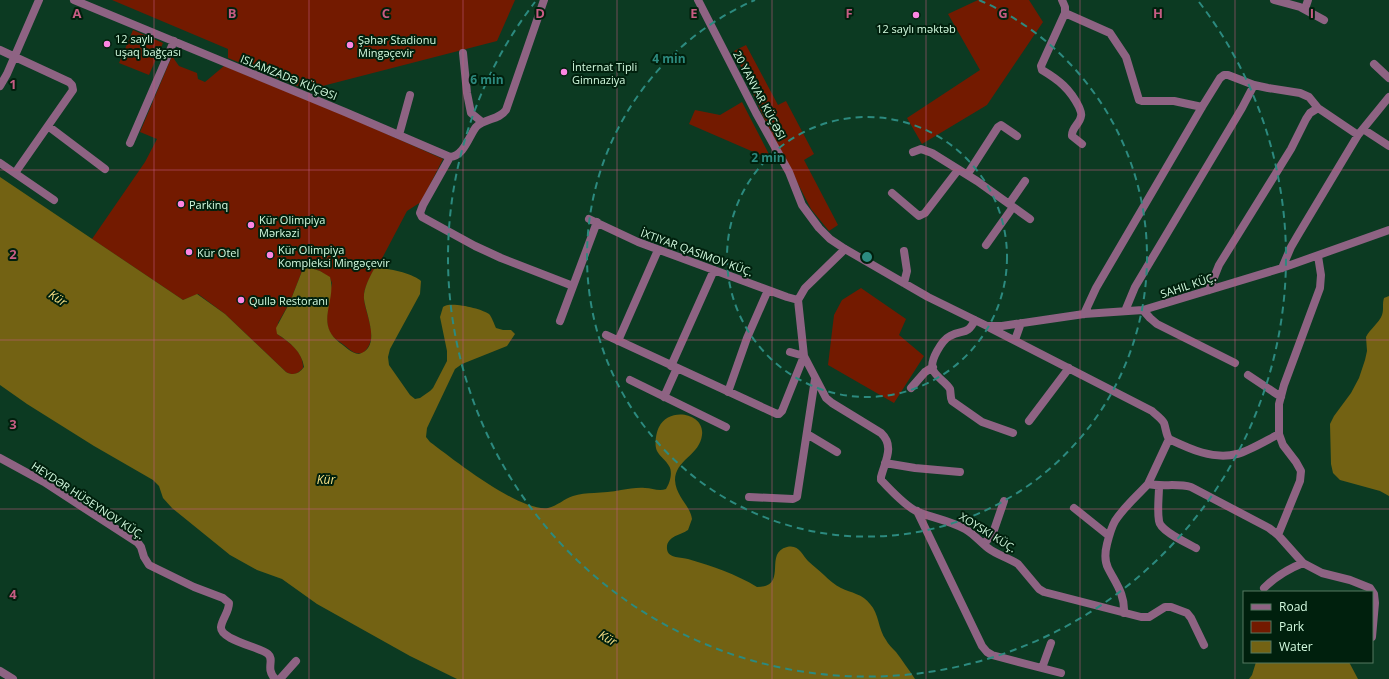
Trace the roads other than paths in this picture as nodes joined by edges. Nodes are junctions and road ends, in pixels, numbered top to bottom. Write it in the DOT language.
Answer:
graph roads {
  1 [pos="39,0"];
  2 [pos="74,0"];
  3 [pos="544,0"];
  4 [pos="698,0"];
  5 [pos="1062,0"];
  6 [pos="1274,0"];
  7 [pos="1308,0"];
  8 [pos="1305,9"];
  9 [pos="1065,13"];
  10 [pos="1324,20"];
  11 [pos="174,42"];
  12 [pos="0,50"];
  13 [pos="463,53"];
  14 [pos="15,57"];
  15 [pos="1374,64"];
  16 [pos="1389,78"];
  17 [pos="1254,85"];
  18 [pos="0,86"];
  19 [pos="410,95"];
  20 [pos="1389,97"];
  21 [pos="1202,107"];
  22 [pos="1318,108"];
  23 [pos="482,122"];
  24 [pos="48,126"];
  25 [pos="1361,132"];
  26 [pos="399,135"];
  27 [pos="1018,136"];
  28 [pos="130,143"];
  29 [pos="1082,144"];
  30 [pos="1389,146"];
  31 [pos="913,152"];
  32 [pos="450,157"];
  33 [pos="0,163"];
  34 [pos="105,169"];
  35 [pos="958,170"];
  36 [pos="15,173"];
  37 [pos="967,175"];
  38 [pos="1025,181"];
  39 [pos="892,193"];
  40 [pos="54,200"];
  41 [pos="1011,206"];
  42 [pos="1030,219"];
  43 [pos="1389,230"];
  44 [pos="830,239"];
  45 [pos="986,245"];
  46 [pos="845,249"];
  47 [pos="658,250"];
  48 [pos="904,251"];
  49 [pos="1318,256"];
  50 [pos="1282,268"];
  51 [pos="714,270"];
  52 [pos="904,283"];
  53 [pos="573,286"];
  54 [pos="768,290"];
  55 [pos="1209,290"];
  56 [pos="798,300"];
  57 [pos="1143,310"];
  58 [pos="1124,311"];
  59 [pos="1084,314"];
  60 [pos="560,320"];
  61 [pos="975,320"];
  62 [pos="1021,323"];
  63 [pos="987,326"];
  64 [pos="606,336"];
  65 [pos="1015,340"];
  66 [pos="618,341"];
  67 [pos="790,352"];
  68 [pos="804,356"];
  69 [pos="1235,364"];
  70 [pos="674,367"];
  71 [pos="932,367"];
  72 [pos="1069,368"];
  73 [pos="1248,376"];
  74 [pos="630,380"];
  75 [pos="815,380"];
  76 [pos="911,388"];
  77 [pos="728,392"];
  78 [pos="664,397"];
  79 [pos="1281,397"];
  80 [pos="1029,421"];
  81 [pos="726,427"];
  82 [pos="1013,433"];
  83 [pos="807,434"];
  84 [pos="1279,434"];
  85 [pos="1169,439"];
  86 [pos="837,452"];
  87 [pos="0,458"];
  88 [pos="885,463"];
  89 [pos="960,472"];
  90 [pos="1148,484"];
  91 [pos="1160,486"];
  92 [pos="749,497"];
  93 [pos="1004,501"];
  94 [pos="1074,508"];
  95 [pos="917,511"];
  96 [pos="1278,535"];
  97 [pos="1109,536"];
  98 [pos="984,544"];
  99 [pos="1196,548"];
  100 [pos="1303,563"];
  101 [pos="1264,588"];
  102 [pos="1372,591"];
  103 [pos="1373,592"];
  104 [pos="1124,613"];
  105 [pos="1373,626"];
  106 [pos="1051,643"];
  107 [pos="1204,645"];
  108 [pos="296,661"];
  109 [pos="1042,668"];
  110 [pos="0,671"];
  111 [pos="1061,673"];
  112 [pos="13,679"];
  113 [pos="275,679"];
  114 [pos="280,679"];
  1 -- 14 [label="street"];
  2 -- 11 [label="street, ISLAMZADƏ KÜÇƏSI"];
  3 -- 23 [label="street"];
  4 -- 44 [label="street, 20 YANVAR KÜÇƏSI"];
  5 -- 9 [label="street"];
  6 -- 8 [label="street"];
  7 -- 8 [label="street"];
  8 -- 10 [label="street"];
  9 -- 21 [label="street"];
  9 -- 29 [label="street"];
  11 -- 26 [label="street, ISLAMZADƏ KÜÇƏSI"];
  11 -- 28 [label="street"];
  12 -- 14 [label="street"];
  13 -- 23 [label="street"];
  14 -- 18 [label="street"];
  14 -- 24 [label="street"];
  15 -- 16 [label="street"];
  17 -- 21 [label="street"];
  17 -- 22 [label="street"];
  17 -- 58 [label="street"];
  19 -- 26 [label="street"];
  20 -- 25 [label="street"];
  21 -- 59 [label="street"];
  22 -- 25 [label="street"];
  22 -- 55 [label="street"];
  23 -- 32 [label="street"];
  24 -- 34 [label="street"];
  24 -- 36 [label="street"];
  25 -- 30 [label="street"];
  25 -- 50 [label="street"];
  26 -- 32 [label="street, ISLAMZADƏ KÜÇƏSI"];
  27 -- 37 [label="street"];
  31 -- 35 [label="street"];
  32 -- 53 [label="street"];
  33 -- 36 [label="street"];
  35 -- 37 [label="street"];
  35 -- 39 [label="street"];
  36 -- 40 [label="street"];
  37 -- 41 [label="street"];
  38 -- 41 [label="street"];
  41 -- 42 [label="street"];
  41 -- 45 [label="street"];
  43 -- 49 [label="street, SAHIL KÜÇ."];
  44 -- 46 [label="street, SAHIL KÜÇ."];
  46 -- 52 [label="street, SAHIL KÜÇ."];
  46 -- 56 [label="street"];
  47 -- 51 [label="street"];
  47 -- 53 [label="street"];
  47 -- 66 [label="street"];
  48 -- 52 [label="street"];
  49 -- 50 [label="street, SAHIL KÜÇ."];
  49 -- 79 [label="street"];
  50 -- 55 [label="street, SAHIL KÜÇ."];
  51 -- 54 [label="street"];
  51 -- 70 [label="street"];
  52 -- 61 [label="street, SAHIL KÜÇ."];
  53 -- 60 [label="street"];
  54 -- 56 [label="street"];
  54 -- 77 [label="street"];
  55 -- 57 [label="street, SAHIL KÜÇ."];
  56 -- 68 [label="street, XOYSKI KÜÇ."];
  57 -- 58 [label="street, SAHIL KÜÇ."];
  57 -- 69 [label="street"];
  58 -- 59 [label="street, SAHIL KÜÇ."];
  59 -- 62 [label="street, SAHIL KÜÇ."];
  61 -- 63 [label="street, SAHIL KÜÇ."];
  61 -- 71 [label="street"];
  62 -- 63 [label="street, SAHIL KÜÇ."];
  62 -- 65 [label="street"];
  63 -- 65 [label="street, SAHIL KÜÇ."];
  64 -- 66 [label="street"];
  65 -- 72 [label="street, SAHIL KÜÇ."];
  66 -- 70 [label="street"];
  67 -- 68 [label="street"];
  68 -- 75 [label="street, XOYSKI KÜÇ."];
  68 -- 77 [label="street"];
  70 -- 77 [label="street"];
  70 -- 78 [label="street"];
  71 -- 76 [label="street"];
  71 -- 82 [label="street"];
  72 -- 80 [label="street"];
  72 -- 85 [label="street, SAHIL KÜÇ."];
  73 -- 79 [label="street"];
  74 -- 78 [label="street"];
  75 -- 83 [label="street"];
  75 -- 88 [label="street, XOYSKI KÜÇ."];
  78 -- 81 [label="street"];
  79 -- 84 [label="street"];
  83 -- 86 [label="street"];
  83 -- 92 [label="street"];
  84 -- 85 [label="street"];
  84 -- 96 [label="street"];
  85 -- 90 [label="street"];
  87 -- 113 [label="street, HEYDƏR HÜSEYNOV KÜÇ."];
  88 -- 89 [label="street"];
  88 -- 95 [label="street, XOYSKI KÜÇ."];
  90 -- 91 [label="street"];
  90 -- 97 [label="street"];
  91 -- 96 [label="street"];
  91 -- 99 [label="street"];
  93 -- 98 [label="street"];
  94 -- 97 [label="street"];
  95 -- 98 [label="street, XOYSKI KÜÇ."];
  95 -- 109 [label="street"];
  96 -- 100 [label="street"];
  97 -- 104 [label="street"];
  98 -- 104 [label="street, XOYSKI KÜÇ."];
  100 -- 101 [label="street"];
  100 -- 102 [label="street"];
  103 -- 105 [label="street"];
  104 -- 107 [label="street, XOYSKI KÜÇ."];
  106 -- 109 [label="street"];
  108 -- 114 [label="street"];
  109 -- 111 [label="street"];
  110 -- 112 [label="street"];
}
